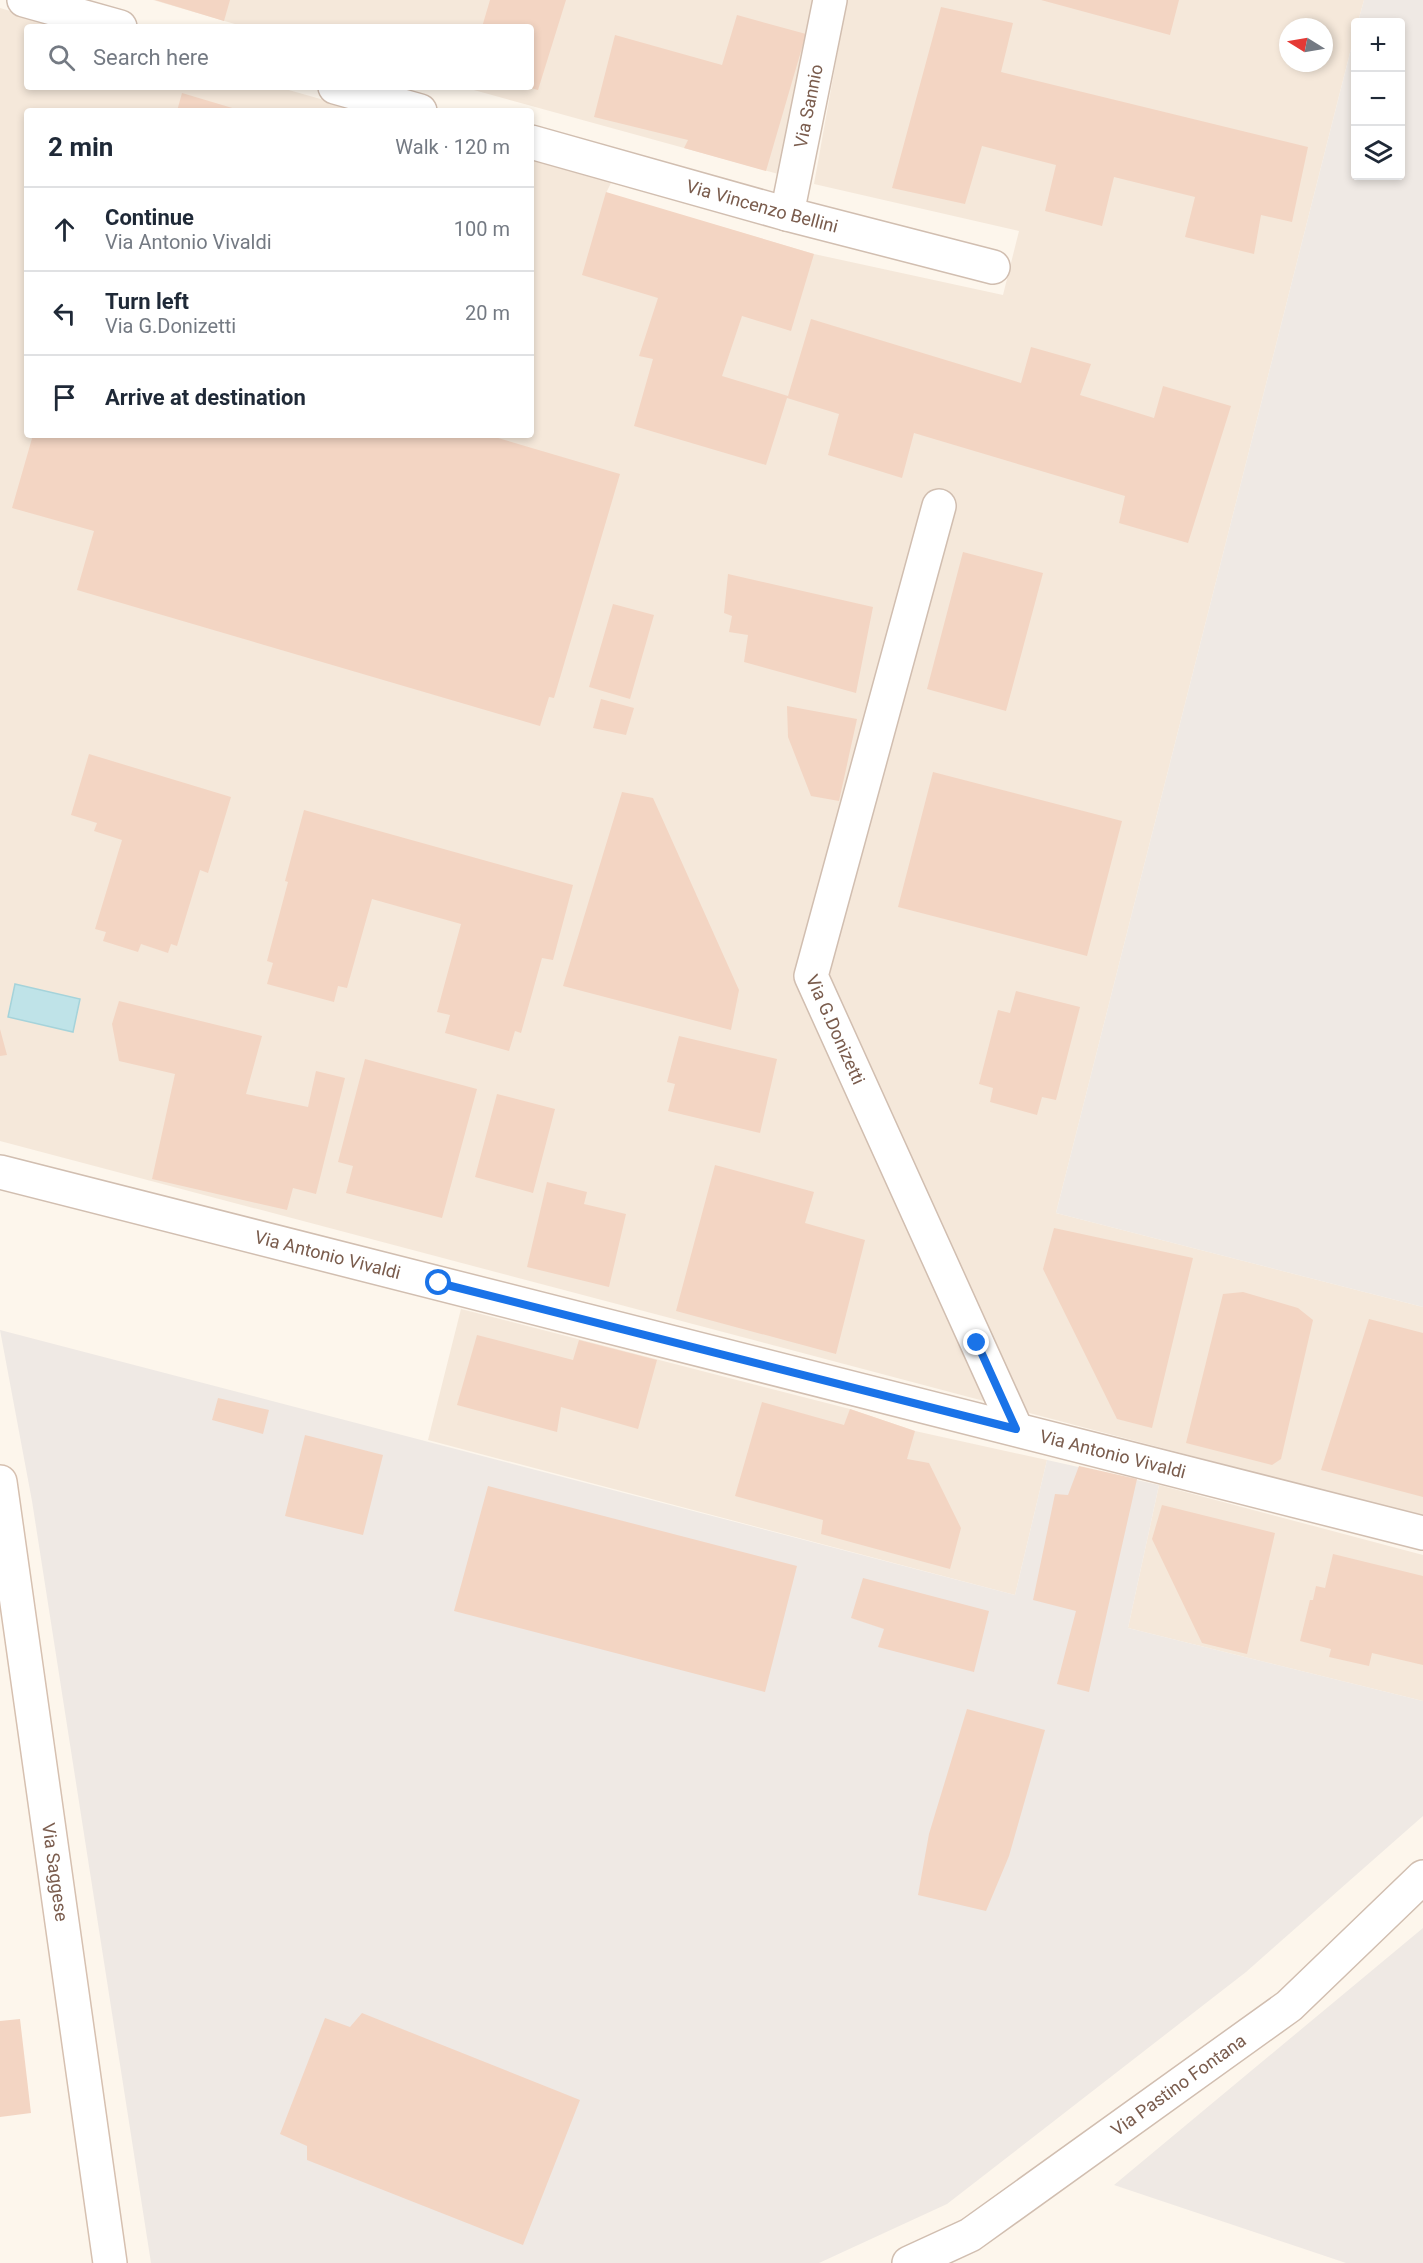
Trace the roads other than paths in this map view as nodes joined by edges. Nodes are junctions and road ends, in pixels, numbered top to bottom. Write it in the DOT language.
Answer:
graph roads {
  1 [pos="24,0"];
  2 [pos="830,0"];
  3 [pos="109,24"];
  4 [pos="346,90"];
  5 [pos="409,108"];
  6 [pos="534,143"];
  7 [pos="787,214"];
  8 [pos="993,267"];
  9 [pos="939,506"];
  10 [pos="0,1172"];
  11 [pos="1016,1429"];
  12 [pos="0,1482"];
  13 [pos="1423,1533"];
  14 [pos="1423,1876"];
  15 [pos="110,2263"];
  16 [pos="909,2263"];
  1 -- 3 [label="street"];
  2 -- 7 [label="street, Via Sannio"];
  4 -- 5 [label="street"];
  6 -- 7 [label="street, Via Vincenzo Bellini"];
  7 -- 8 [label="street, Via Vincenzo Bellini"];
  9 -- 11 [label="street, Via G.Donizetti"];
  10 -- 11 [label="street, Via Antonio Vivaldi"];
  11 -- 13 [label="street, Via Antonio Vivaldi"];
  12 -- 15 [label="street, Via Saggese"];
  14 -- 16 [label="street, Via Pastino Fontana"];
}
